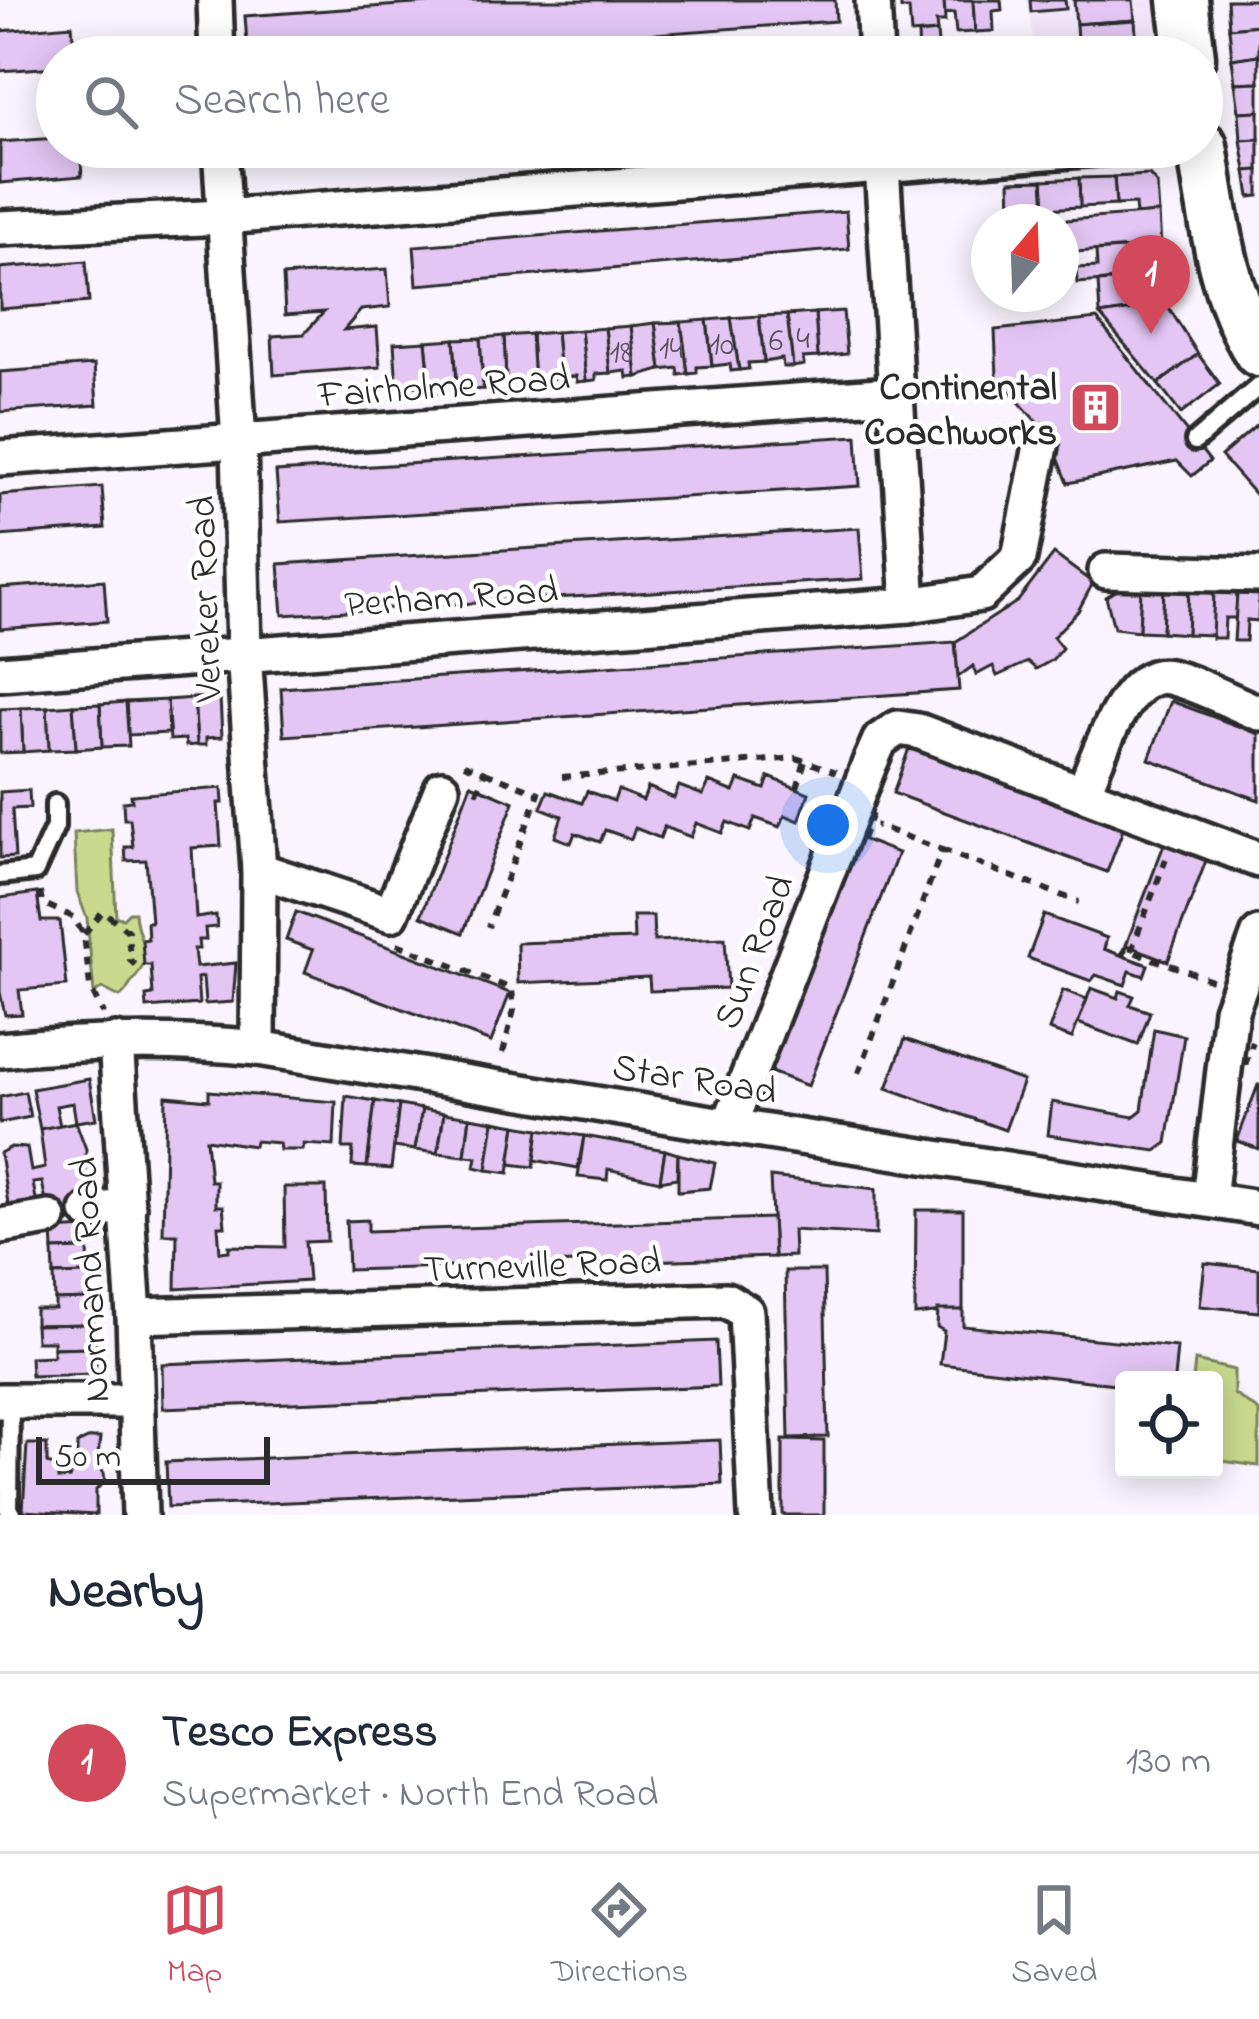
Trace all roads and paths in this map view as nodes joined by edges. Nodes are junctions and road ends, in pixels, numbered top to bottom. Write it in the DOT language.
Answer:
graph roads {
  1 [pos="214,0"];
  2 [pos="873,0"];
  3 [pos="1183,0"];
  4 [pos="216,36"];
  5 [pos="875,36"];
  6 [pos="1187,36"];
  7 [pos="221,168"];
  8 [pos="761,168"];
  9 [pos="883,168"];
  10 [pos="1206,168"];
  11 [pos="223,217"];
  12 [pos="0,228"];
  13 [pos="1259,352"];
  14 [pos="1259,386"];
  15 [pos="893,394"];
  16 [pos="1195,440"];
  17 [pos="239,441"];
  18 [pos="1041,446"];
  19 [pos="0,458"];
  20 [pos="1106,571"];
  21 [pos="1259,574"];
  22 [pos="909,605"];
  23 [pos="244,653"];
  24 [pos="0,674"];
  25 [pos="1259,713"];
  26 [pos="805,761"];
  27 [pos="484,772"];
  28 [pos="562,777"];
  29 [pos="442,788"];
  30 [pos="797,788"];
  31 [pos="1083,792"];
  32 [pos="55,804"];
  33 [pos="862,812"];
  34 [pos="942,850"];
  35 [pos="1169,850"];
  36 [pos="1259,860"];
  37 [pos="259,870"];
  38 [pos="34,871"];
  39 [pos="0,875"];
  40 [pos="1079,902"];
  41 [pos="488,927"];
  42 [pos="1259,934"];
  43 [pos="84,935"];
  44 [pos="390,942"];
  45 [pos="135,965"];
  46 [pos="1238,989"];
  47 [pos="116,1041"];
  48 [pos="1253,1042"];
  49 [pos="258,1048"];
  50 [pos="0,1050"];
  51 [pos="1245,1065"];
  52 [pos="859,1073"];
  53 [pos="490,1087"];
  54 [pos="729,1126"];
  55 [pos="1209,1199"];
  56 [pos="128,1207"];
  57 [pos="1259,1208"];
  58 [pos="88,1211"];
  59 [pos="49,1217"];
  60 [pos="0,1226"];
  61 [pos="134,1316"];
  62 [pos="5,1400"];
  63 [pos="136,1401"];
  64 [pos="13,1515"];
  65 [pos="140,1515"];
  66 [pos="756,1515"];
  1 -- 4 [label="street"];
  2 -- 5 [label="street"];
  3 -- 6 [label="main road"];
  7 -- 11 [label="street, Vereker Road"];
  8 -- 11 [label="street"];
  9 -- 15 [label="street"];
  10 -- 13 [label="main road"];
  11 -- 12 [label="street"];
  11 -- 17 [label="street, Vereker Road"];
  14 -- 16 [label="lane"];
  15 -- 17 [label="street, Fairholme Road"];
  15 -- 22 [label="street"];
  17 -- 19 [label="street, Fairholme Road"];
  17 -- 23 [label="street, Vereker Road"];
  18 -- 22 [label="street, Perham Road"];
  20 -- 21 [label="street"];
  22 -- 23 [label="street, Perham Road"];
  23 -- 24 [label="street, Perham Road"];
  23 -- 37 [label="street, Vereker Road"];
  25 -- 31 [label="street"];
  26 -- 28 [label="path"];
  26 -- 30 [label="path"];
  26 -- 33 [label="path"];
  27 -- 41 [label="path"];
  29 -- 37 [label="street"];
  31 -- 33 [label="street, Sun Road"];
  31 -- 36 [label="street, Sun Road"];
  32 -- 38 [label="lane"];
  33 -- 34 [label="path"];
  33 -- 54 [label="street, Sun Road"];
  34 -- 40 [label="path"];
  34 -- 52 [label="path"];
  35 -- 46 [label="path"];
  37 -- 49 [label="street, Vereker Road"];
  38 -- 39 [label="lane"];
  38 -- 43 [label="path"];
  42 -- 46 [label="street"];
  43 -- 45 [label="path"];
  43 -- 47 [label="path"];
  44 -- 53 [label="path"];
  46 -- 55 [label="street"];
  47 -- 49 [label="street, Star Road"];
  47 -- 50 [label="street, Star Road"];
  47 -- 56 [label="street, Normand Road"];
  48 -- 51 [label="path, bridge"];
  49 -- 53 [label="street, Star Road"];
  53 -- 54 [label="street, Star Road"];
  54 -- 55 [label="street, Star Road"];
  55 -- 57 [label="street, Star Road"];
  56 -- 58 [label="street"];
  56 -- 61 [label="street, Normand Road"];
  59 -- 60 [label="street"];
  61 -- 63 [label="street, Normand Road"];
  61 -- 66 [label="street, Turneville Road"];
  62 -- 63 [label="street"];
  62 -- 64 [label="lane"];
  63 -- 65 [label="street, Normand Road"];
}
